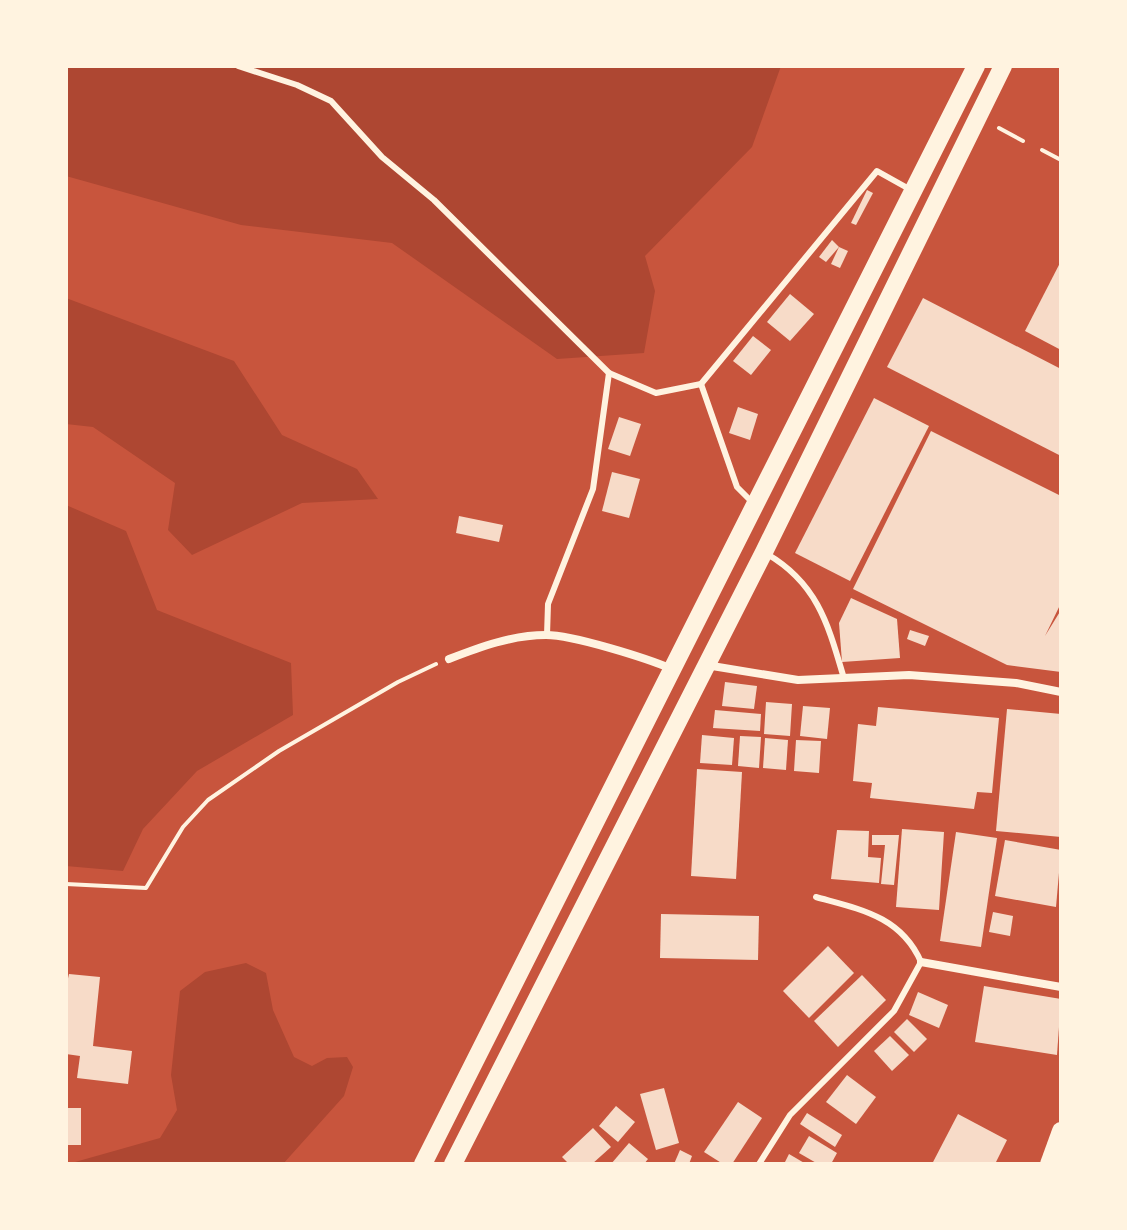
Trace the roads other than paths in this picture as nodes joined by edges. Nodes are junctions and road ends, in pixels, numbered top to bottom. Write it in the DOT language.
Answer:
graph roads {
  1 [pos="238,66"];
  2 [pos="976,66"];
  3 [pos="1003,66"];
  4 [pos="914,192"];
  5 [pos="609,373"];
  6 [pos="701,384"];
  7 [pos="756,505"];
  8 [pos="764,552"];
  9 [pos="547,635"];
  10 [pos="449,659"];
  11 [pos="706,665"];
  12 [pos="673,669"];
  13 [pos="843,675"];
  14 [pos="1061,692"];
  15 [pos="816,897"];
  16 [pos="921,962"];
  17 [pos="1061,987"];
  18 [pos="1061,1131"];
  19 [pos="423,1164"];
  20 [pos="453,1164"];
  21 [pos="759,1164"];
  22 [pos="1049,1164"];
  1 -- 5 [label="lane"];
  2 -- 4 [label="main road"];
  3 -- 8 [label="main road"];
  4 -- 6 [label="lane"];
  4 -- 7 [label="main road"];
  5 -- 6 [label="lane"];
  5 -- 9 [label="lane"];
  6 -- 7 [label="lane"];
  7 -- 12 [label="main road"];
  8 -- 11 [label="main road"];
  8 -- 13 [label="lane"];
  9 -- 10 [label="street"];
  9 -- 12 [label="street"];
  11 -- 13 [label="street"];
  11 -- 20 [label="main road"];
  12 -- 19 [label="main road"];
  13 -- 14 [label="street"];
  15 -- 16 [label="lane"];
  16 -- 17 [label="street"];
  16 -- 21 [label="lane"];
  18 -- 22 [label="main road"];
}
